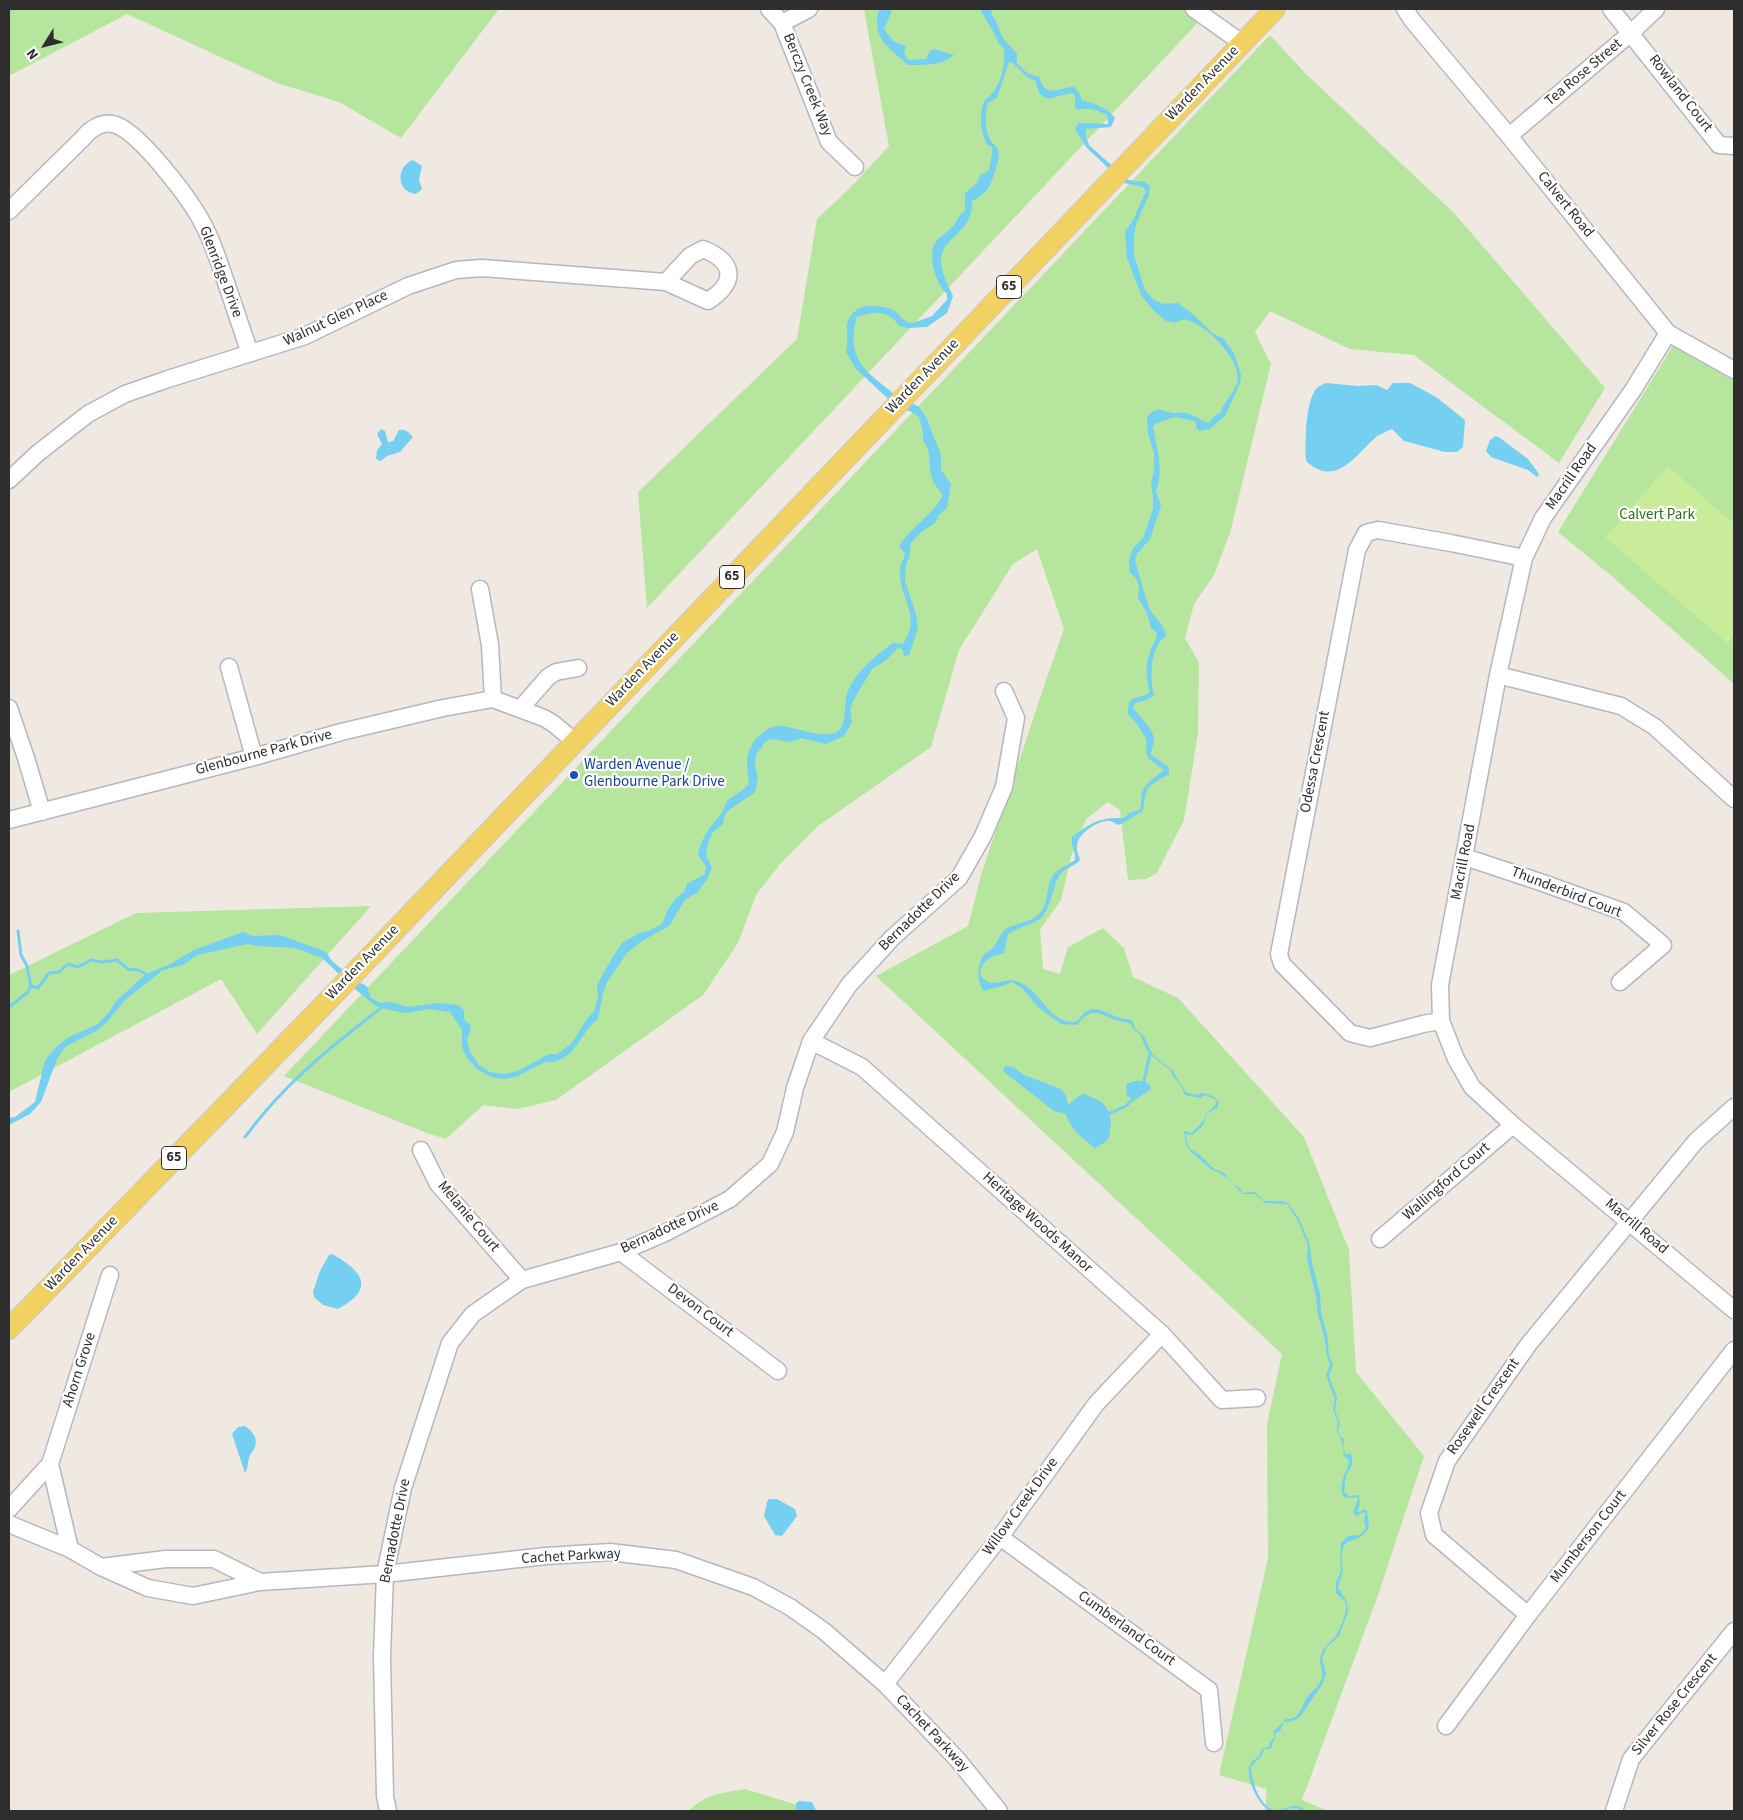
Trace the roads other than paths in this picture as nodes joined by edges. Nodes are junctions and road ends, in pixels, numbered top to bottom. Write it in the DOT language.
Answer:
graph roads {
  1 [pos="769,9"];
  2 [pos="809,9"];
  3 [pos="1194,9"];
  4 [pos="1275,9"];
  5 [pos="1389,9"];
  6 [pos="1611,9"];
  7 [pos="1656,9"];
  8 [pos="1408,14"];
  9 [pos="782,23"];
  10 [pos="1632,32"];
  11 [pos="1242,43"];
  12 [pos="1509,136"];
  13 [pos="1734,146"];
  14 [pos="856,167"];
  15 [pos="9,211"];
  16 [pos="666,282"];
  17 [pos="1668,333"];
  18 [pos="250,353"];
  19 [pos="1734,370"];
  20 [pos="9,480"];
  21 [pos="1524,558"];
  22 [pos="480,589"];
  23 [pos="228,667"];
  24 [pos="578,668"];
  25 [pos="1498,675"];
  26 [pos="1004,691"];
  27 [pos="493,699"];
  28 [pos="9,708"];
  29 [pos="520,709"];
  30 [pos="575,742"];
  31 [pos="254,757"];
  32 [pos="1734,799"];
  33 [pos="42,812"];
  34 [pos="9,820"];
  35 [pos="1465,857"];
  36 [pos="1620,982"];
  37 [pos="1441,1021"];
  38 [pos="812,1041"];
  39 [pos="1734,1107"];
  40 [pos="1514,1124"];
  41 [pos="421,1150"];
  42 [pos="1629,1221"];
  43 [pos="1380,1239"];
  44 [pos="621,1252"];
  45 [pos="110,1275"];
  46 [pos="522,1280"];
  47 [pos="1734,1310"];
  48 [pos="9,1329"];
  49 [pos="1162,1334"];
  50 [pos="1734,1350"];
  51 [pos="778,1371"];
  52 [pos="1257,1398"];
  53 [pos="50,1464"];
  54 [pos="9,1508"];
  55 [pos="9,1524"];
  56 [pos="1000,1537"];
  57 [pos="70,1549"];
  58 [pos="101,1567"];
  59 [pos="386,1574"];
  60 [pos="260,1582"];
  61 [pos="1528,1615"];
  62 [pos="1734,1630"];
  63 [pos="885,1684"];
  64 [pos="1446,1726"];
  65 [pos="1214,1743"];
  66 [pos="388,1811"];
  67 [pos="999,1811"];
  68 [pos="1614,1811"];
  1 -- 9 [label="street"];
  2 -- 9 [label="street"];
  3 -- 11 [label="street"];
  4 -- 11 [label="main road, Warden Avenue / 65"];
  5 -- 8 [label="street, Calvert Road"];
  6 -- 10 [label="street, Rowland Court"];
  7 -- 10 [label="street, Tea Rose Street"];
  8 -- 12 [label="street, Calvert Road"];
  9 -- 14 [label="street, Berczy Creek Way"];
  10 -- 12 [label="street, Tea Rose Street"];
  10 -- 13 [label="street, Rowland Court"];
  11 -- 30 [label="main road, Warden Avenue / 65"];
  12 -- 17 [label="street, Calvert Road"];
  15 -- 18 [label="street, Glenridge Drive"];
  16 -- 18 [label="street, Walnut Glen Place"];
  17 -- 19 [label="street, Calvert Road"];
  17 -- 21 [label="street, Macrill Road"];
  18 -- 20 [label="street, Walnut Glen Place"];
  21 -- 25 [label="street, Macrill Road"];
  21 -- 37 [label="street, Odessa Crescent"];
  22 -- 27 [label="street"];
  23 -- 31 [label="street"];
  24 -- 29 [label="street"];
  25 -- 32 [label="street"];
  25 -- 35 [label="street, Macrill Road"];
  26 -- 38 [label="street, Bernadotte Drive"];
  27 -- 29 [label="street"];
  27 -- 31 [label="street, Glenbourne Park Drive"];
  28 -- 33 [label="street"];
  29 -- 30 [label="street"];
  30 -- 48 [label="main road, Warden Avenue / 65"];
  31 -- 33 [label="street, Glenbourne Park Drive"];
  33 -- 34 [label="street, Glenbourne Park Drive"];
  35 -- 36 [label="street, Thunderbird Court"];
  35 -- 37 [label="street, Macrill Road"];
  37 -- 40 [label="street, Macrill Road"];
  38 -- 44 [label="street, Bernadotte Drive"];
  38 -- 49 [label="street, Heritage Woods Manor"];
  39 -- 42 [label="street, Rosewell Crescent"];
  40 -- 42 [label="street, Macrill Road"];
  40 -- 43 [label="street, Wallingford Court"];
  41 -- 46 [label="street, Melanie Court"];
  42 -- 47 [label="street, Macrill Road"];
  42 -- 61 [label="street, Rosewell Crescent"];
  44 -- 46 [label="street, Bernadotte Drive"];
  44 -- 51 [label="street, Devon Court"];
  45 -- 53 [label="street, Ahorn Grove"];
  46 -- 59 [label="street, Bernadotte Drive"];
  49 -- 52 [label="street, Heritage Woods Manor"];
  49 -- 56 [label="street, Willow Creek Drive"];
  50 -- 61 [label="street, Mumberson Court"];
  53 -- 54 [label="street, Ahorn Grove"];
  53 -- 57 [label="street"];
  55 -- 57 [label="street, Cachet Parkway"];
  56 -- 63 [label="street, Willow Creek Drive"];
  56 -- 65 [label="street, Cumberland Court"];
  57 -- 58 [label="street, Cachet Parkway"];
  58 -- 60 [label="street"];
  58 -- 60 [label="street, Cachet Parkway"];
  59 -- 60 [label="street, Cachet Parkway"];
  59 -- 63 [label="street, Cachet Parkway"];
  59 -- 66 [label="street, Bernadotte Drive"];
  61 -- 64 [label="street, Mumberson Court"];
  62 -- 68 [label="street, Silver Rose Crescent"];
  63 -- 67 [label="street, Cachet Parkway"];
}
